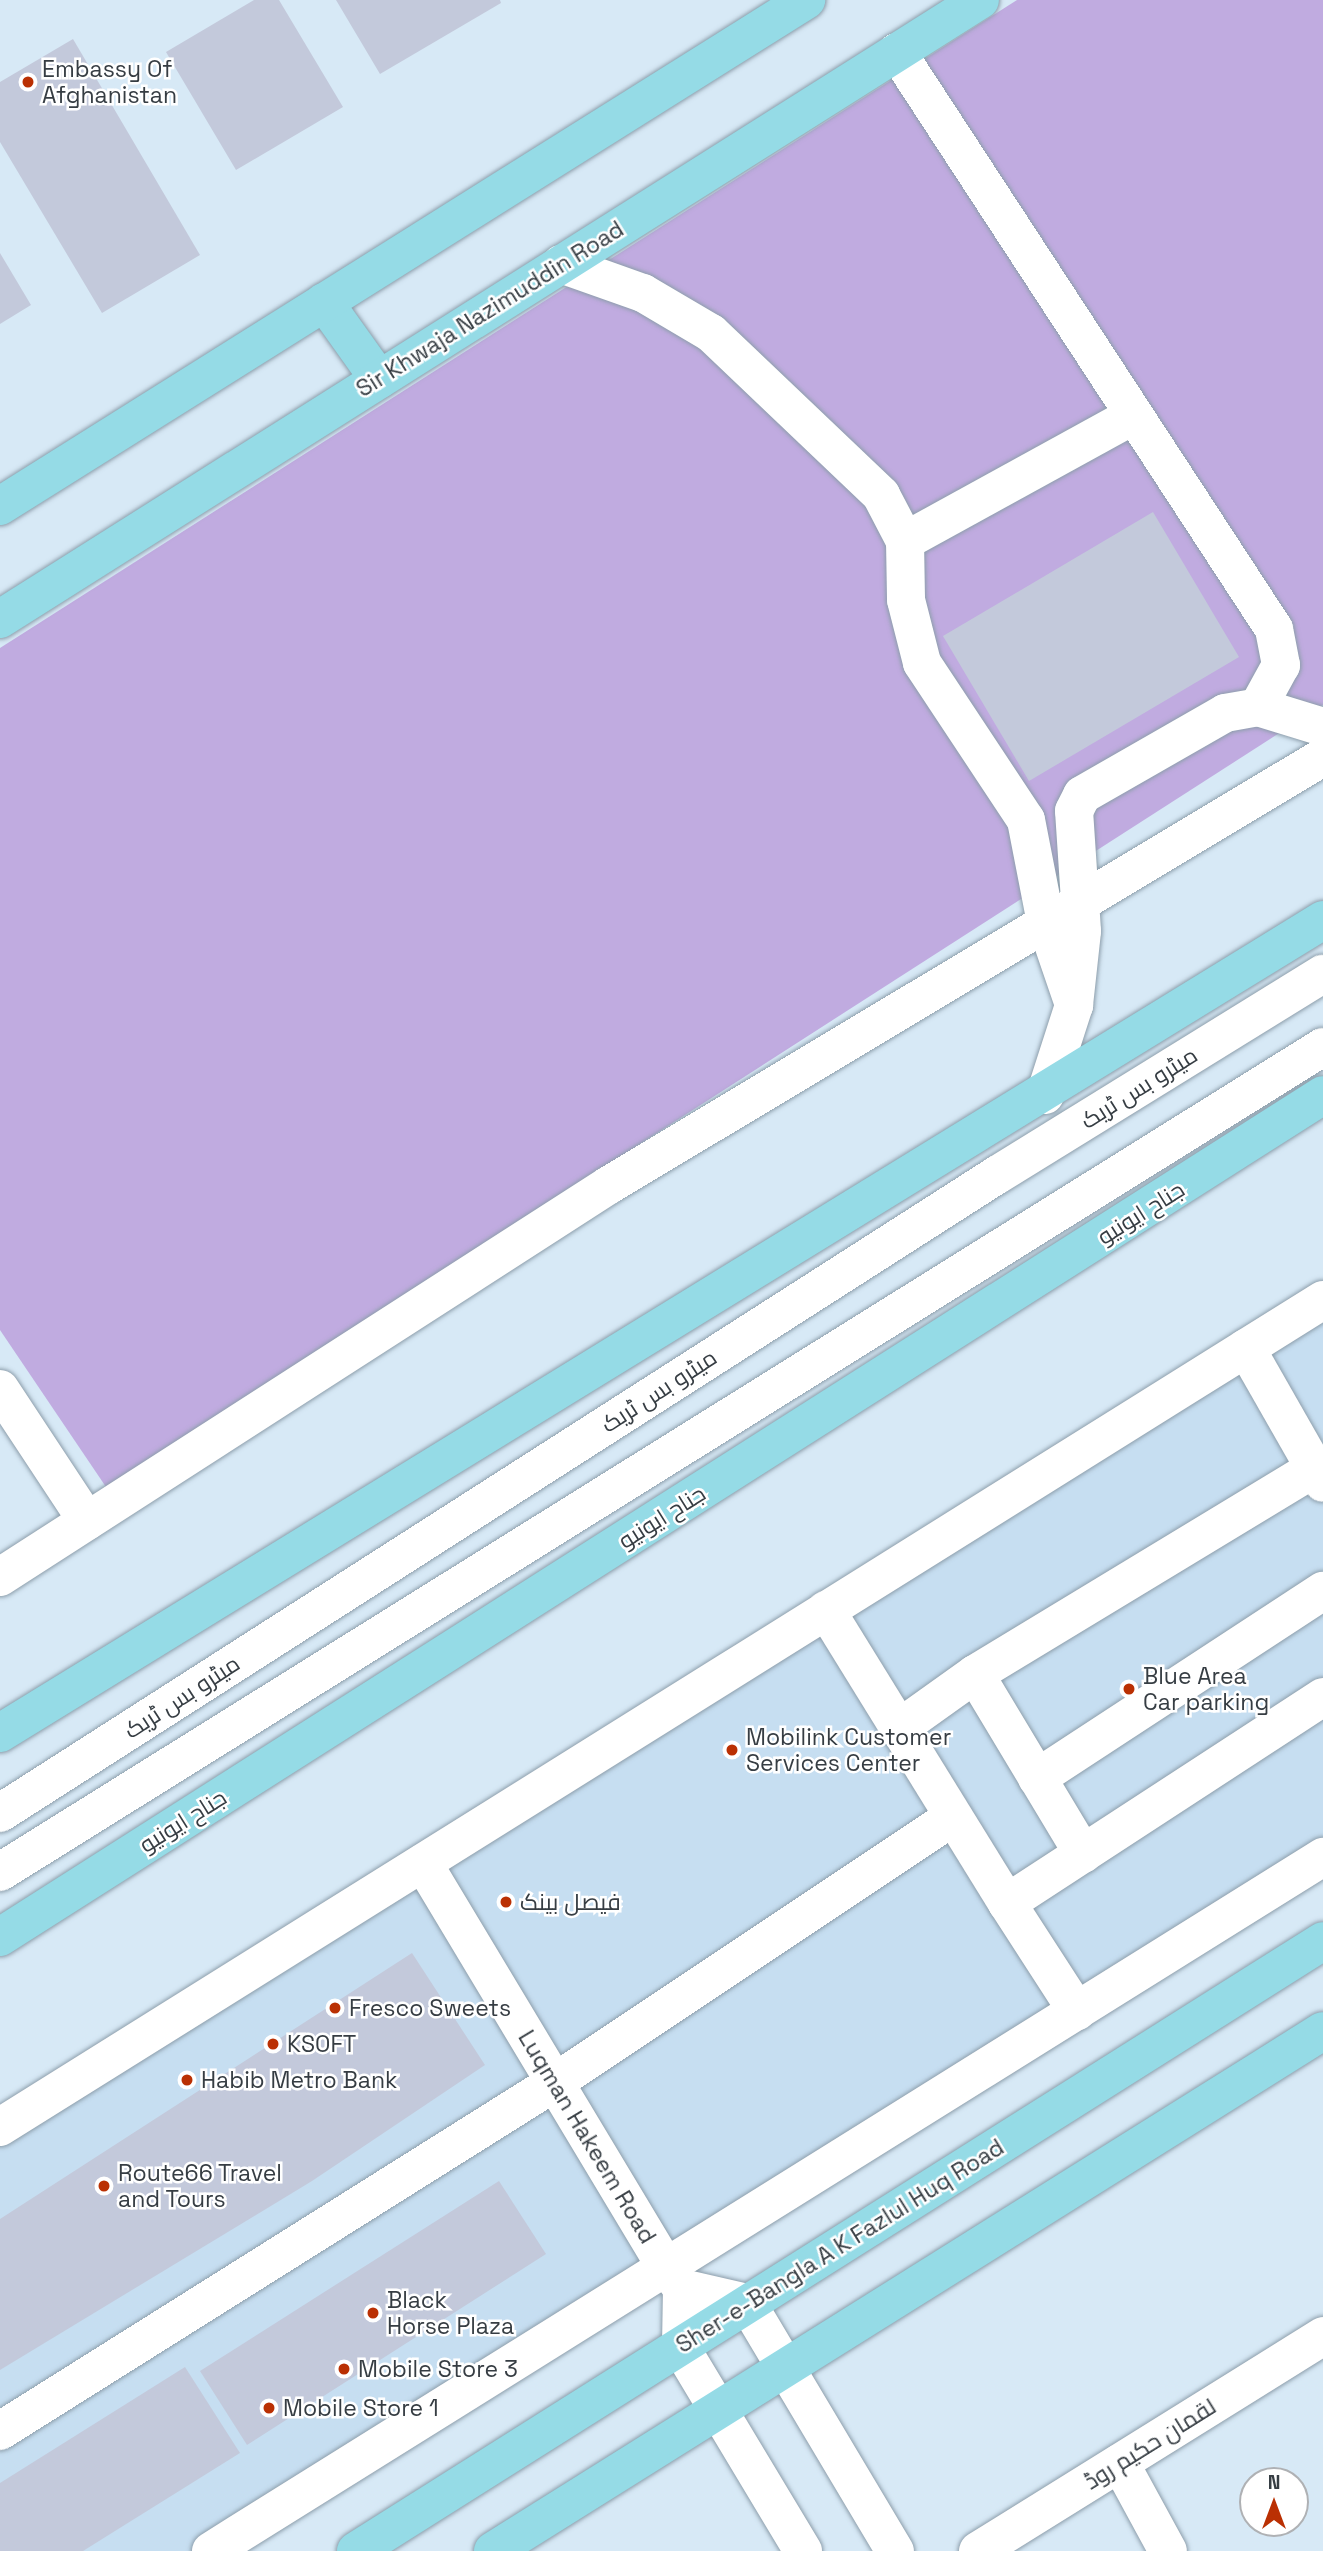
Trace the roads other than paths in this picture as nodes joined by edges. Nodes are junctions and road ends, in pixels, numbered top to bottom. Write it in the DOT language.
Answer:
graph roads {
  1 [pos="806,0"];
  2 [pos="980,0"];
  3 [pos="897,52"];
  4 [pos="561,264"];
  5 [pos="324,302"];
  6 [pos="379,379"];
  7 [pos="1134,415"];
  8 [pos="0,506"];
  9 [pos="905,541"];
  10 [pos="0,619"];
  11 [pos="1258,708"];
  12 [pos="1323,727"];
  13 [pos="1323,757"];
  14 [pos="1080,903"];
  15 [pos="1323,920"];
  16 [pos="1046,923"];
  17 [pos="1323,974"];
  18 [pos="1074,1005"];
  19 [pos="1323,1047"];
  20 [pos="1045,1095"];
  21 [pos="1323,1095"];
  22 [pos="1323,1300"];
  23 [pos="1246,1348"];
  24 [pos="0,1388"];
  25 [pos="1319,1475"];
  26 [pos="87,1521"];
  27 [pos="0,1577"];
  28 [pos="1323,1591"];
  29 [pos="826,1610"];
  30 [pos="975,1674"];
  31 [pos="1323,1697"];
  32 [pos="898,1728"];
  33 [pos="0,1733"];
  34 [pos="1037,1777"];
  35 [pos="0,1813"];
  36 [pos="951,1818"];
  37 [pos="1083,1854"];
  38 [pos="1323,1857"];
  39 [pos="423,1863"];
  40 [pos="0,1872"];
  41 [pos="1007,1903"];
  42 [pos="0,1937"];
  43 [pos="1323,1941"];
  44 [pos="1077,2011"];
  45 [pos="1323,2031"];
  46 [pos="554,2083"];
  47 [pos="0,2127"];
  48 [pos="674,2278"];
  49 [pos="747,2303"];
  50 [pos="1323,2336"];
  51 [pos="681,2348"];
  52 [pos="784,2365"];
  53 [pos="718,2409"];
  54 [pos="0,2431"];
  55 [pos="1120,2463"];
  56 [pos="211,2551"];
  57 [pos="356,2551"];
  58 [pos="493,2551"];
  59 [pos="803,2551"];
  60 [pos="895,2551"];
  61 [pos="978,2551"];
  62 [pos="1168,2551"];
  1 -- 5 [label="main road"];
  2 -- 3 [label="main road, Sir Khwaja Nazimuddin Road"];
  3 -- 4 [label="main road, Sir Khwaja Nazimuddin Road"];
  3 -- 7 [label="street"];
  4 -- 6 [label="main road, Sir Khwaja Nazimuddin Road"];
  4 -- 9 [label="street"];
  5 -- 6 [label="main road"];
  5 -- 8 [label="main road"];
  6 -- 10 [label="main road, Sir Khwaja Nazimuddin Road"];
  7 -- 9 [label="street"];
  7 -- 11 [label="street"];
  9 -- 16 [label="street"];
  11 -- 12 [label="street"];
  11 -- 14 [label="street"];
  13 -- 14 [label="street"];
  14 -- 16 [label="street"];
  14 -- 18 [label="street"];
  15 -- 20 [label="main road"];
  16 -- 18 [label="street"];
  16 -- 26 [label="street"];
  17 -- 35 [label="street, میٹرو بس ٹریک"];
  18 -- 20 [label="street"];
  19 -- 40 [label="street"];
  20 -- 33 [label="main road"];
  21 -- 42 [label="main road, جناح ایونیو"];
  22 -- 23 [label="street"];
  23 -- 25 [label="street"];
  23 -- 29 [label="street"];
  24 -- 26 [label="street"];
  25 -- 30 [label="street"];
  26 -- 27 [label="street"];
  28 -- 34 [label="street"];
  29 -- 32 [label="street"];
  29 -- 39 [label="street"];
  30 -- 32 [label="street"];
  30 -- 34 [label="street"];
  31 -- 37 [label="street"];
  32 -- 36 [label="street"];
  34 -- 37 [label="street"];
  36 -- 41 [label="street"];
  36 -- 46 [label="street"];
  37 -- 41 [label="street"];
  38 -- 44 [label="street"];
  39 -- 46 [label="street, Luqman Hakeem Road"];
  39 -- 47 [label="street"];
  41 -- 44 [label="street"];
  43 -- 49 [label="main road, Sher-e-Bangla A K Fazlul Huq Road"];
  44 -- 48 [label="street"];
  45 -- 52 [label="main road"];
  46 -- 48 [label="street, Luqman Hakeem Road"];
  46 -- 54 [label="street"];
  48 -- 49 [label="street"];
  48 -- 51 [label="street"];
  48 -- 56 [label="street"];
  49 -- 51 [label="main road, Sher-e-Bangla A K Fazlul Huq Road"];
  49 -- 52 [label="street"];
  50 -- 55 [label="street, لقمان حکیم روڈ"];
  51 -- 53 [label="street"];
  51 -- 57 [label="main road, Sher-e-Bangla A K Fazlul Huq Road"];
  52 -- 53 [label="main road"];
  52 -- 60 [label="street"];
  53 -- 58 [label="main road"];
  53 -- 59 [label="street"];
  55 -- 61 [label="street, لقمان حکیم روڈ"];
  55 -- 62 [label="street"];
}
